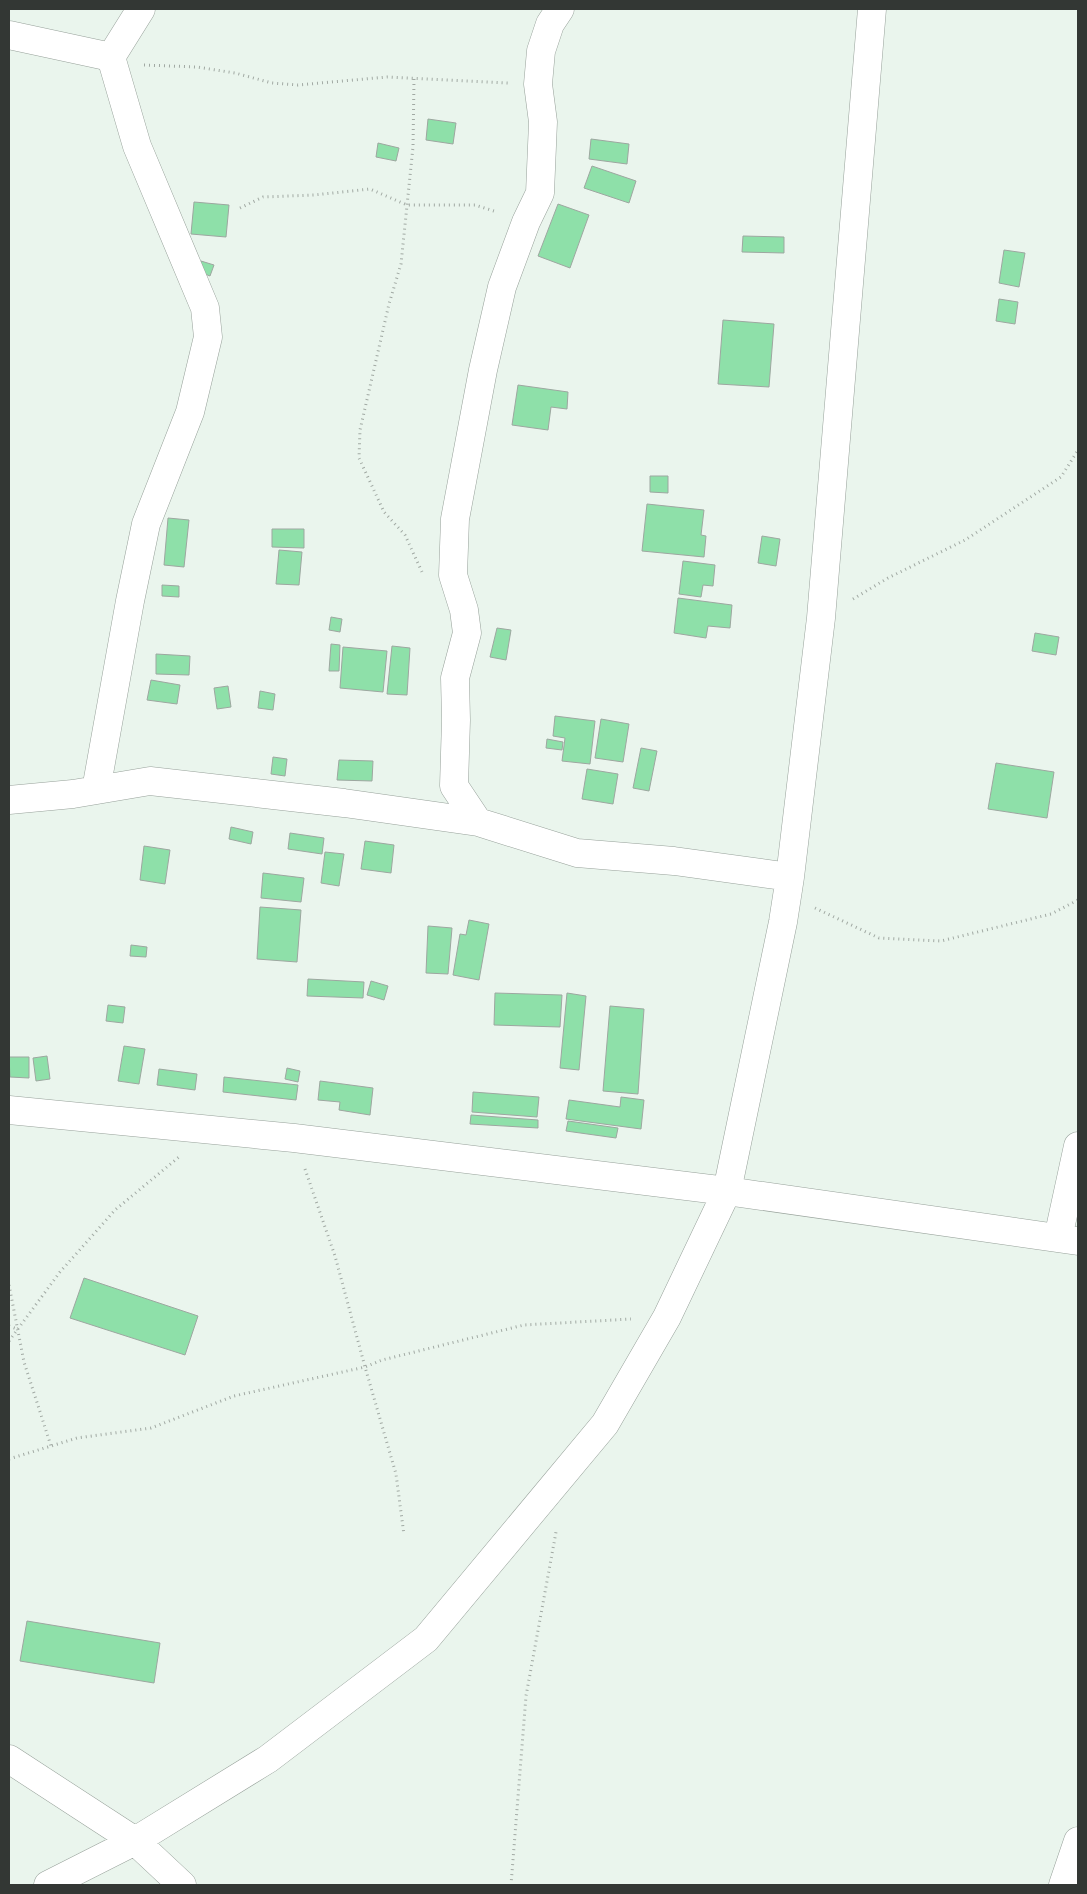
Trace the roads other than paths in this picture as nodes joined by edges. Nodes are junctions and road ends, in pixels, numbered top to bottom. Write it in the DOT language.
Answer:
graph roads {
  1 [pos="141,9"];
  2 [pos="560,9"];
  3 [pos="872,9"];
  4 [pos="9,34"];
  5 [pos="111,57"];
  6 [pos="96,790"];
  7 [pos="9,800"];
  8 [pos="478,822"];
  9 [pos="790,877"];
  10 [pos="9,1110"];
  11 [pos="1078,1146"];
  12 [pos="727,1191"];
  13 [pos="1068,1240"];
  14 [pos="9,1759"];
  15 [pos="1078,1841"];
  16 [pos="135,1842"];
  17 [pos="48,1885"];
  18 [pos="182,1885"];
  19 [pos="1063,1885"];
  1 -- 5 [label="street"];
  2 -- 8 [label="street"];
  3 -- 9 [label="street"];
  4 -- 5 [label="street"];
  5 -- 6 [label="street"];
  6 -- 7 [label="street"];
  6 -- 8 [label="street"];
  8 -- 9 [label="street"];
  9 -- 12 [label="street"];
  10 -- 12 [label="street"];
  11 -- 13 [label="street"];
  12 -- 13 [label="street"];
  12 -- 16 [label="street"];
  14 -- 16 [label="street"];
  15 -- 19 [label="street"];
  16 -- 17 [label="street"];
  16 -- 18 [label="street"];
}
